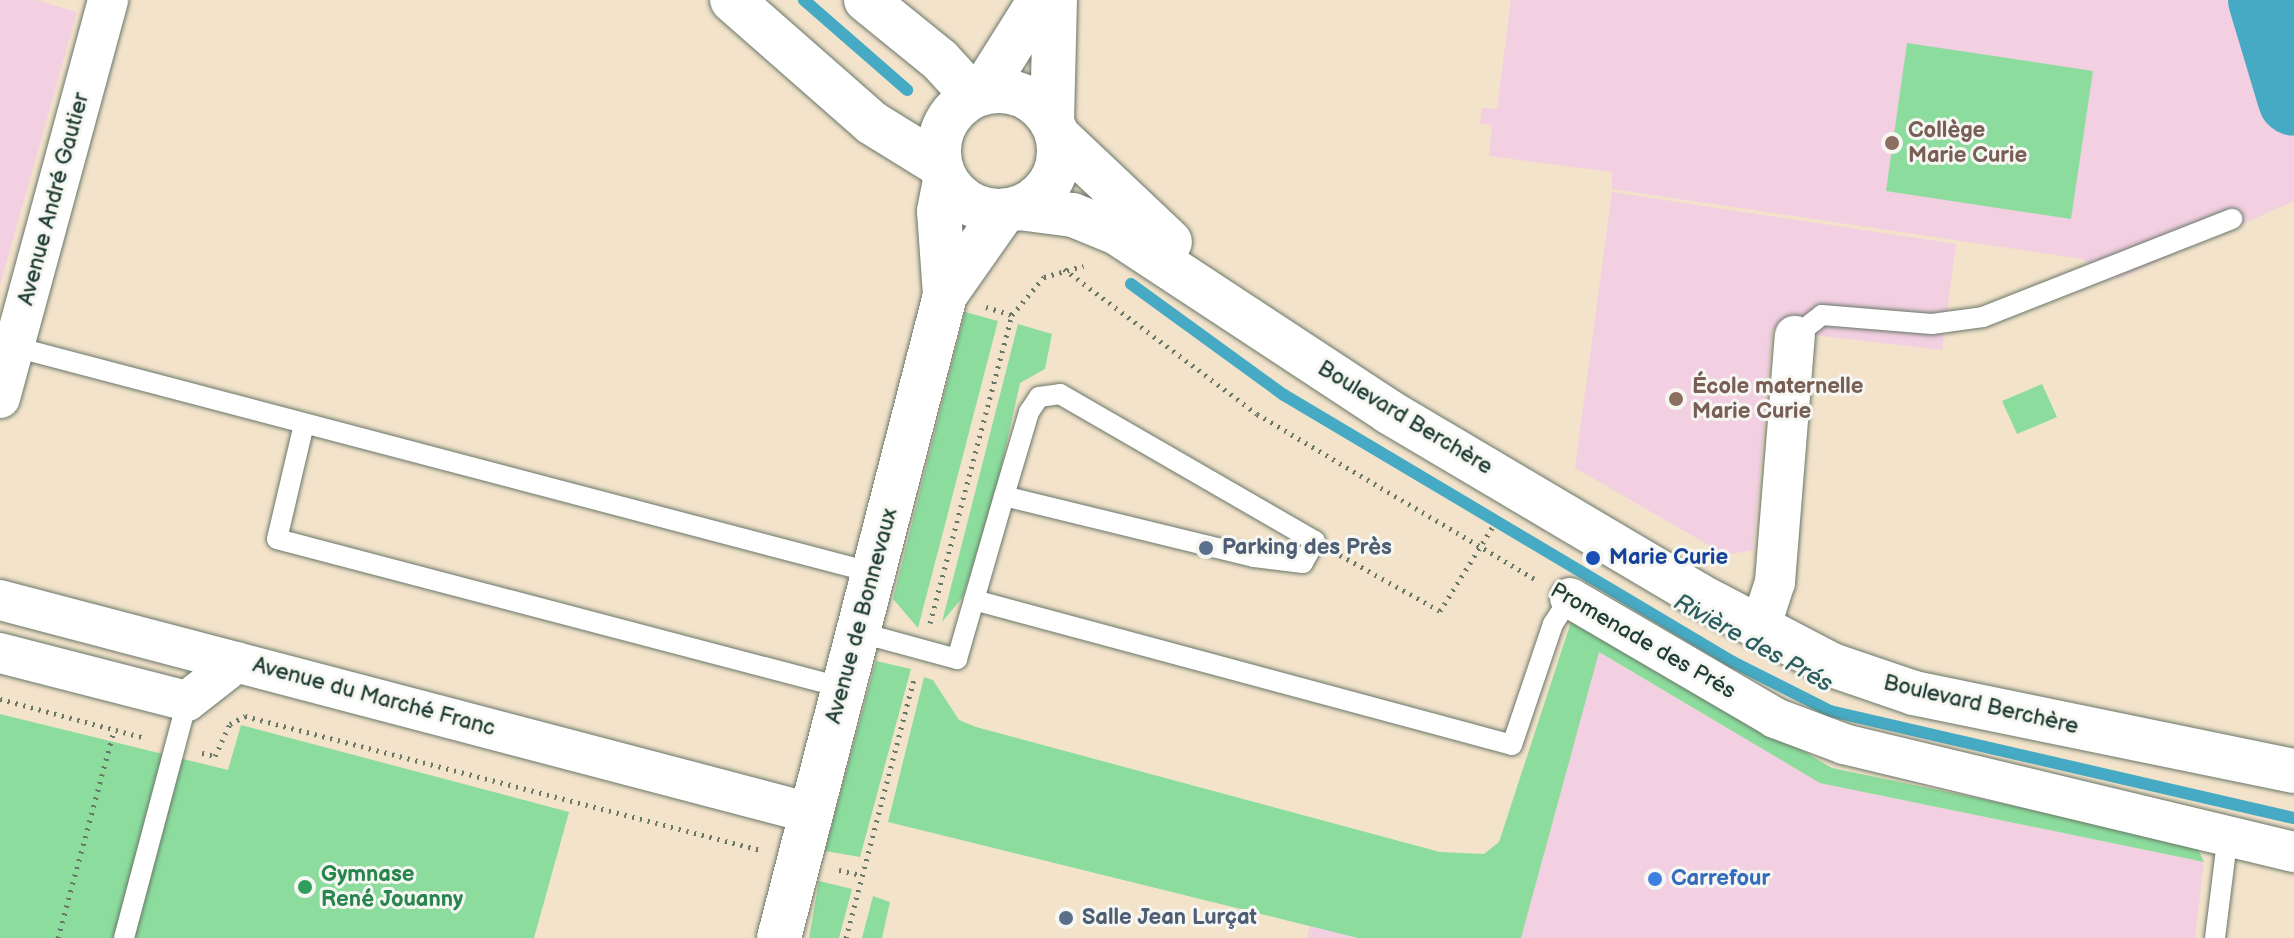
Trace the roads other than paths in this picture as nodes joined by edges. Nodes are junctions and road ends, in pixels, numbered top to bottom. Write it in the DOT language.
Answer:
graph roads {
  1 [pos="108,0"];
  2 [pos="732,0"];
  3 [pos="866,0"];
  4 [pos="1055,0"];
  5 [pos="1029,15"];
  6 [pos="940,60"];
  7 [pos="977,94"];
  8 [pos="1055,129"];
  9 [pos="943,172"];
  10 [pos="1011,210"];
  11 [pos="2232,219"];
  12 [pos="945,295"];
  13 [pos="1795,336"];
  14 [pos="1277,337"];
  15 [pos="15,347"];
  16 [pos="0,398"];
  17 [pos="304,424"];
  18 [pos="1004,496"];
  19 [pos="874,573"];
  20 [pos="1570,598"];
  21 [pos="0,600"];
  22 [pos="974,600"];
  23 [pos="1760,628"];
  24 [pos="858,632"];
  25 [pos="0,653"];
  26 [pos="237,662"];
  27 [pos="844,688"];
  28 [pos="187,701"];
  29 [pos="2294,771"];
  30 [pos="810,813"];
  31 [pos="2228,834"];
  32 [pos="2294,852"];
  33 [pos="781,935"];
  34 [pos="124,938"];
  35 [pos="2215,938"];
  1 -- 15 [label="street, Avenue André Gautier"];
  2 -- 9 [label="main road"];
  3 -- 6 [label="main road"];
  4 -- 8 [label="main road"];
  5 -- 6 [label="main road"];
  5 -- 7 [label="main road"];
  6 -- 7 [label="main road"];
  7 -- 8 [label="main road"];
  7 -- 9 [label="main road"];
  8 -- 10 [label="main road"];
  8 -- 14 [label="main road, Boulevard Berchère"];
  9 -- 10 [label="main road"];
  9 -- 12 [label="main road, Avenue de Bonnevaux"];
  10 -- 12 [label="main road, Avenue de Bonnevaux"];
  10 -- 14 [label="main road, Boulevard Berchère"];
  11 -- 13 [label="lane"];
  12 -- 19 [label="main road, Avenue de Bonnevaux"];
  13 -- 23 [label="street"];
  14 -- 23 [label="main road, Boulevard Berchère"];
  15 -- 16 [label="street, Avenue André Gautier"];
  15 -- 17 [label="lane"];
  17 -- 19 [label="lane"];
  17 -- 27 [label="lane"];
  18 -- 18 [label="lane"];
  18 -- 22 [label="lane"];
  19 -- 24 [label="main road, Avenue de Bonnevaux"];
  20 -- 22 [label="lane"];
  20 -- 31 [label="street, Promenade des Prés"];
  21 -- 26 [label="street"];
  22 -- 24 [label="lane"];
  23 -- 29 [label="main road, Boulevard Berchère"];
  24 -- 27 [label="main road, Avenue de Bonnevaux"];
  25 -- 28 [label="street"];
  26 -- 28 [label="street, Avenue du Marché Franc"];
  26 -- 30 [label="street, Avenue du Marché Franc"];
  27 -- 30 [label="main road, Avenue de Bonnevaux"];
  28 -- 34 [label="lane"];
  30 -- 33 [label="main road, Avenue de Bonnevaux"];
  31 -- 32 [label="street, Promenade des Prés"];
  31 -- 35 [label="lane"];
}
